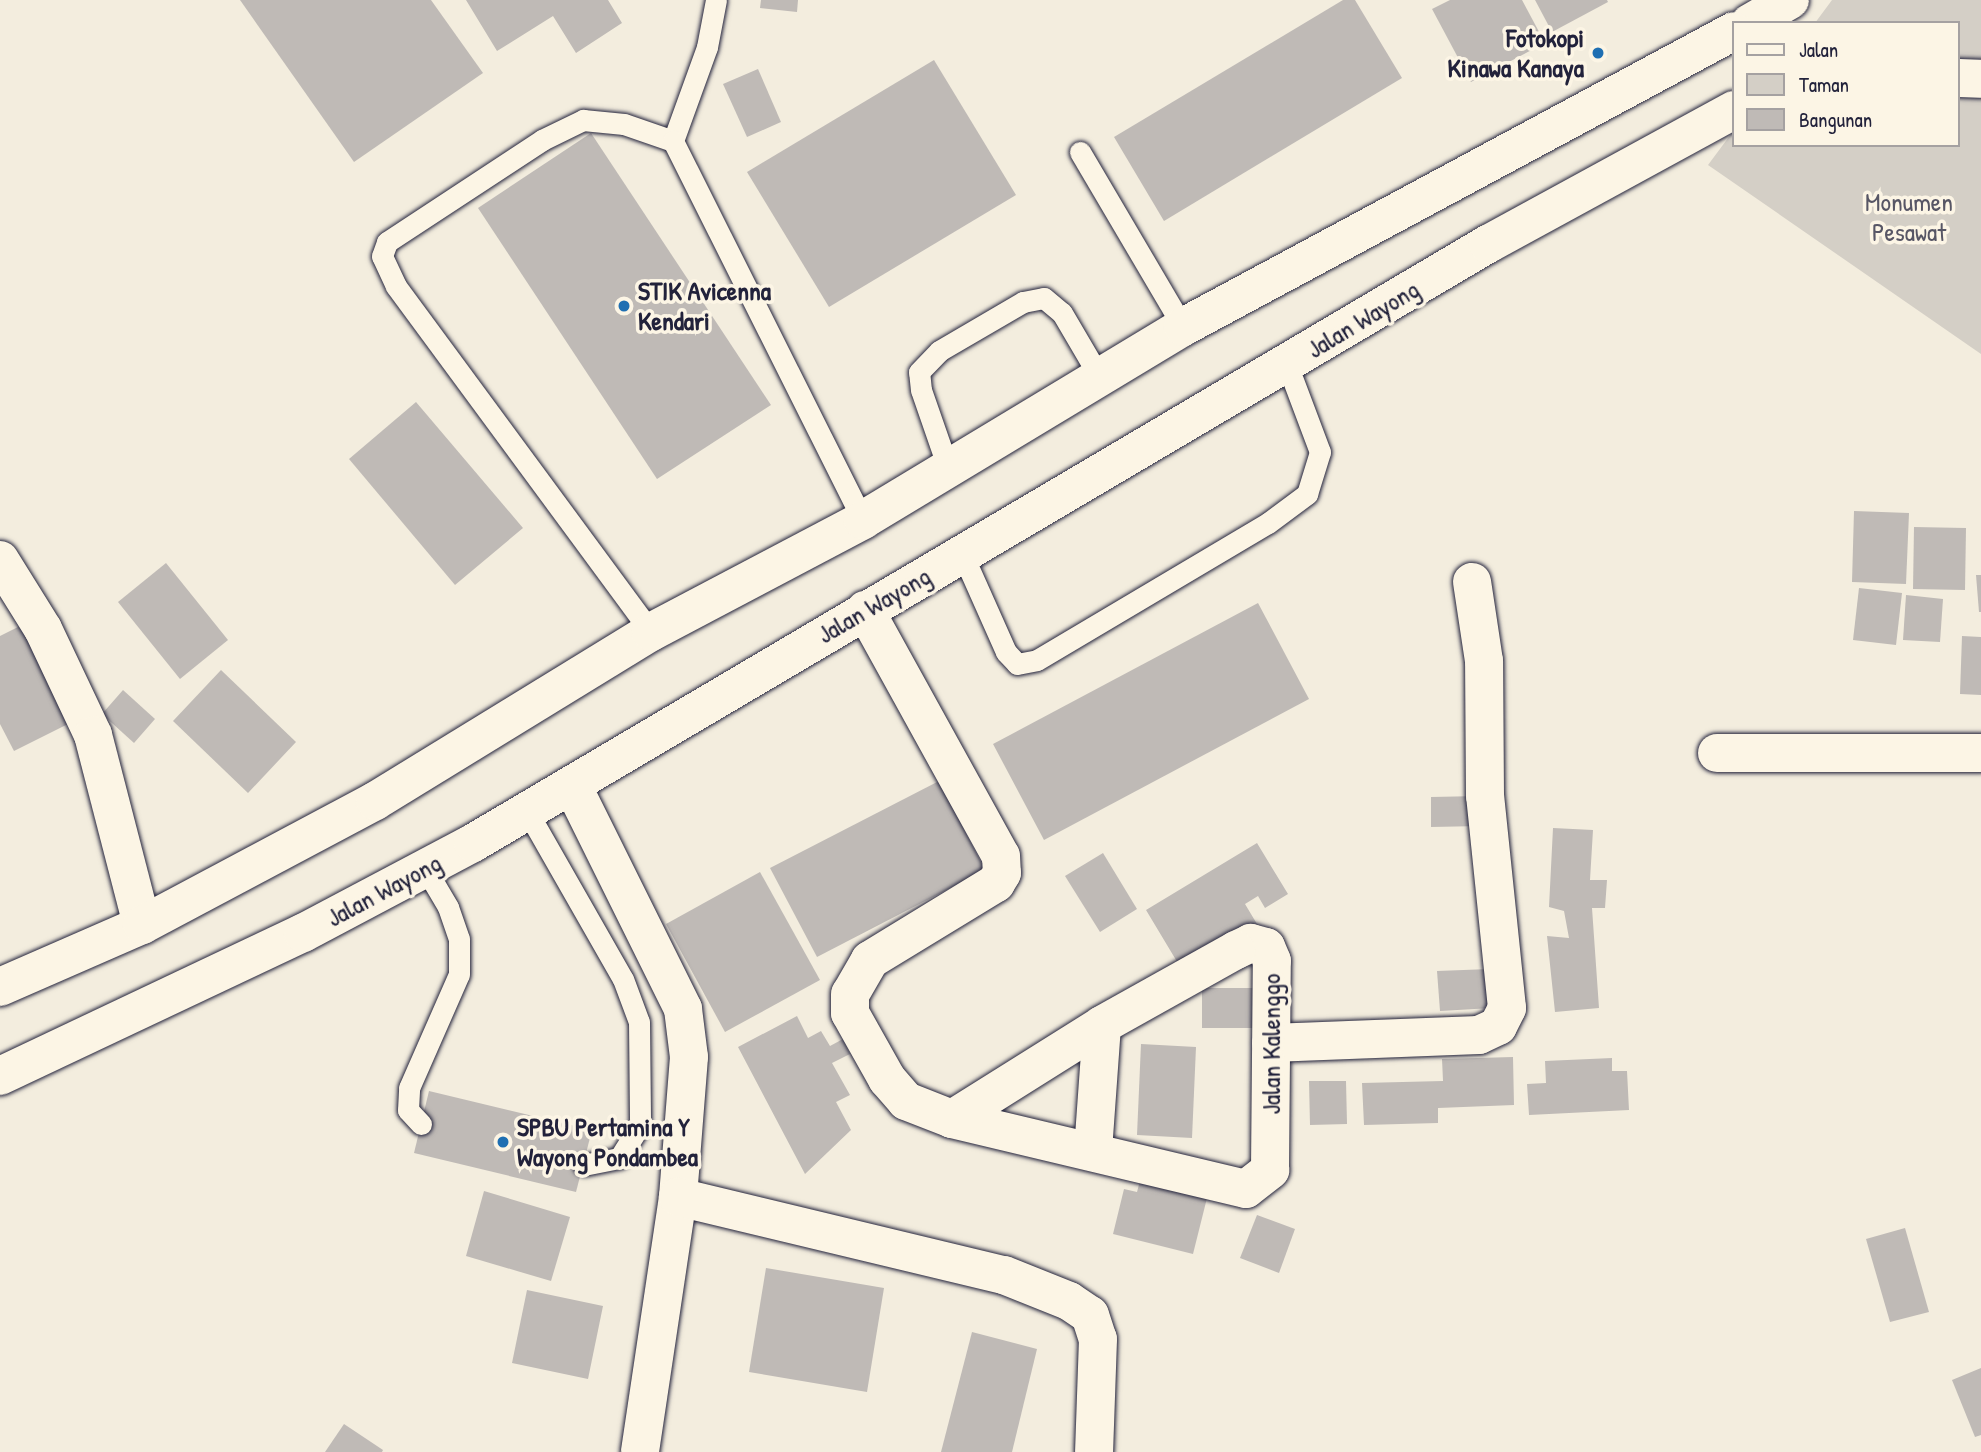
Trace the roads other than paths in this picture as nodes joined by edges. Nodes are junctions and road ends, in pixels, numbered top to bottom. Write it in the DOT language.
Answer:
graph roads {
  1 [pos="716,0"];
  2 [pos="1790,0"];
  3 [pos="1753,21"];
  4 [pos="1732,32"];
  5 [pos="1960,78"];
  6 [pos="1981,79"];
  7 [pos="1732,111"];
  8 [pos="673,142"];
  9 [pos="1080,152"];
  10 [pos="1183,327"];
  11 [pos="1287,365"];
  12 [pos="1099,376"];
  13 [pos="947,465"];
  14 [pos="863,520"];
  15 [pos="962,553"];
  16 [pos="0,560"];
  17 [pos="1472,582"];
  18 [pos="865,610"];
  19 [pos="651,632"];
  20 [pos="1717,752"];
  21 [pos="1981,753"];
  22 [pos="572,785"];
  23 [pos="527,811"];
  24 [pos="425,868"];
  25 [pos="142,925"];
  26 [pos="0,987"];
  27 [pos="1102,1025"];
  28 [pos="1271,1043"];
  29 [pos="0,1076"];
  30 [pos="952,1119"];
  31 [pos="421,1125"];
  32 [pos="1093,1151"];
  33 [pos="584,1164"];
  34 [pos="678,1197"];
  35 [pos="640,1452"];
  36 [pos="1094,1452"];
  1 -- 8 [label="lane"];
  2 -- 3 [label="street"];
  4 -- 10 [label="street"];
  5 -- 6 [label="street"];
  7 -- 11 [label="street, Jalan Wayong"];
  8 -- 14 [label="lane"];
  8 -- 19 [label="lane"];
  9 -- 10 [label="lane"];
  10 -- 12 [label="street"];
  11 -- 15 [label="street, Jalan Wayong"];
  11 -- 15 [label="lane"];
  12 -- 13 [label="street"];
  12 -- 13 [label="lane"];
  13 -- 14 [label="street"];
  14 -- 19 [label="street"];
  15 -- 18 [label="street, Jalan Wayong"];
  16 -- 25 [label="street"];
  17 -- 28 [label="street"];
  18 -- 22 [label="street, Jalan Wayong"];
  18 -- 30 [label="street, Jalan Kalenggo"];
  19 -- 25 [label="street"];
  20 -- 21 [label="street"];
  22 -- 23 [label="street, Jalan Wayong"];
  22 -- 34 [label="street"];
  23 -- 24 [label="street, Jalan Wayong"];
  23 -- 33 [label="lane"];
  24 -- 29 [label="street, Jalan Wayong"];
  24 -- 31 [label="lane"];
  25 -- 26 [label="street"];
  27 -- 28 [label="street, Jalan Kalenggo"];
  27 -- 30 [label="street, Jalan Kalenggo"];
  27 -- 32 [label="street"];
  28 -- 32 [label="street, Jalan Kalenggo"];
  30 -- 32 [label="street, Jalan Kalenggo"];
  34 -- 35 [label="street"];
  34 -- 36 [label="street"];
}
